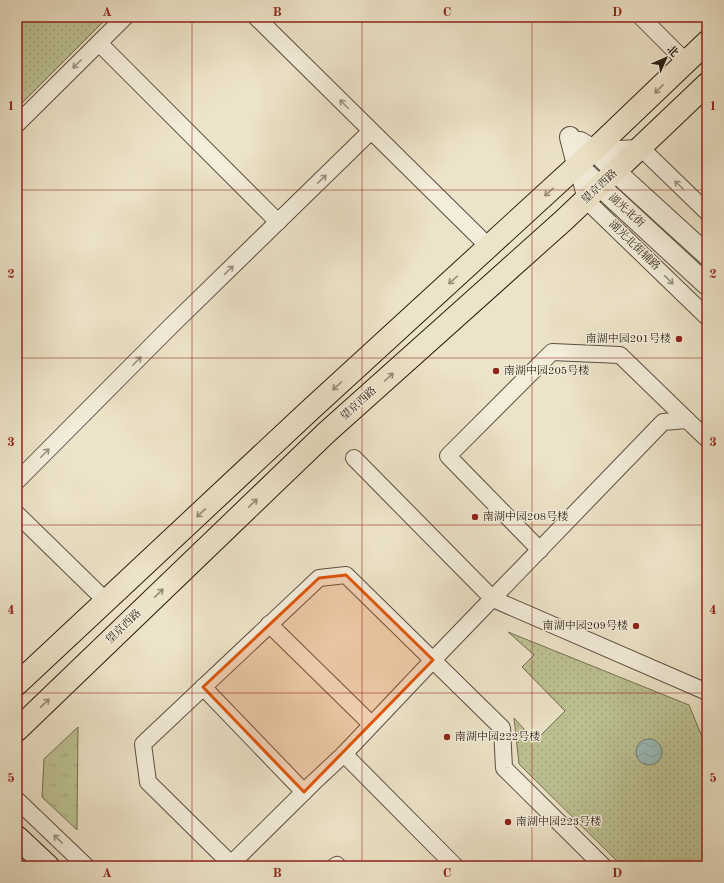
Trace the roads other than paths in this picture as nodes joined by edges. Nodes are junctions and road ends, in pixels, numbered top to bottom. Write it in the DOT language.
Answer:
graph roads {
  1 [pos="125,17"];
  2 [pos="256,17"];
  3 [pos="641,17"];
  4 [pos="707,42"];
  5 [pos="99,43"];
  6 [pos="686,62"];
  7 [pos="707,84"];
  8 [pos="17,124"];
  9 [pos="371,131"];
  10 [pos="641,148"];
  11 [pos="594,150"];
  12 [pos="578,165"];
  13 [pos="616,172"];
  14 [pos="593,193"];
  15 [pos="707,212"];
  16 [pos="278,222"];
  17 [pos="489,247"];
  18 [pos="707,255"];
  19 [pos="707,285"];
  20 [pos="707,317"];
  21 [pos="687,420"];
  22 [pos="707,439"];
  23 [pos="354,458"];
  24 [pos="17,481"];
  25 [pos="17,514"];
  26 [pos="540,550"];
  27 [pos="493,599"];
  28 [pos="107,602"];
  29 [pos="269,624"];
  30 [pos="433,660"];
  31 [pos="17,684"];
  32 [pos="203,687"];
  33 [pos="707,692"];
  34 [pos="371,724"];
  35 [pos="17,730"];
  36 [pos="344,754"];
  37 [pos="304,792"];
  38 [pos="17,800"];
  39 [pos="17,837"];
  40 [pos="232,865"];
  41 [pos="48,866"];
  42 [pos="86,866"];
  43 [pos="455,866"];
  44 [pos="603,866"];
  1 -- 5 [label="street"];
  9 -- 2 [label="street, one-way"];
  3 -- 6 [label="street"];
  4 -- 6 [label="main road"];
  5 -- 8 [label="street, one-way"];
  5 -- 16 [label="street"];
  6 -- 11 [label="main road, one-way"];
  7 -- 10 [label="main road, 望京西路"];
  16 -- 9 [label="street, one-way"];
  9 -- 17 [label="street"];
  10 -- 11 [label="street"];
  10 -- 13 [label="main road, 望京西路"];
  15 -- 10 [label="street, one-way"];
  11 -- 12 [label="main road"];
  11 -- 13 [label="street, 湖光北街"];
  12 -- 14 [label="street, 湖光北街"];
  12 -- 17 [label="main road, one-way"];
  13 -- 14 [label="main road, 望京西路"];
  13 -- 18 [label="street, 湖光北街"];
  14 -- 19 [label="street, 湖光北街"];
  14 -- 20 [label="street, 湖光北街辅路, one-way"];
  35 -- 14 [label="main road, 望京西路, one-way"];
  24 -- 16 [label="street, one-way"];
  17 -- 28 [label="main road, one-way"];
  21 -- 22 [label="street"];
  21 -- 26 [label="street"];
  21 -- 26 [label="street"];
  23 -- 27 [label="street"];
  25 -- 28 [label="street"];
  26 -- 27 [label="street"];
  27 -- 30 [label="street"];
  27 -- 33 [label="street"];
  28 -- 31 [label="main road"];
  29 -- 30 [label="street"];
  29 -- 32 [label="street"];
  29 -- 34 [label="street"];
  30 -- 34 [label="street"];
  30 -- 44 [label="street"];
  32 -- 37 [label="street"];
  32 -- 40 [label="street"];
  34 -- 36 [label="street"];
  36 -- 37 [label="street"];
  36 -- 43 [label="street"];
  37 -- 40 [label="street"];
  42 -- 38 [label="street, one-way"];
  39 -- 41 [label="main road"];
}
